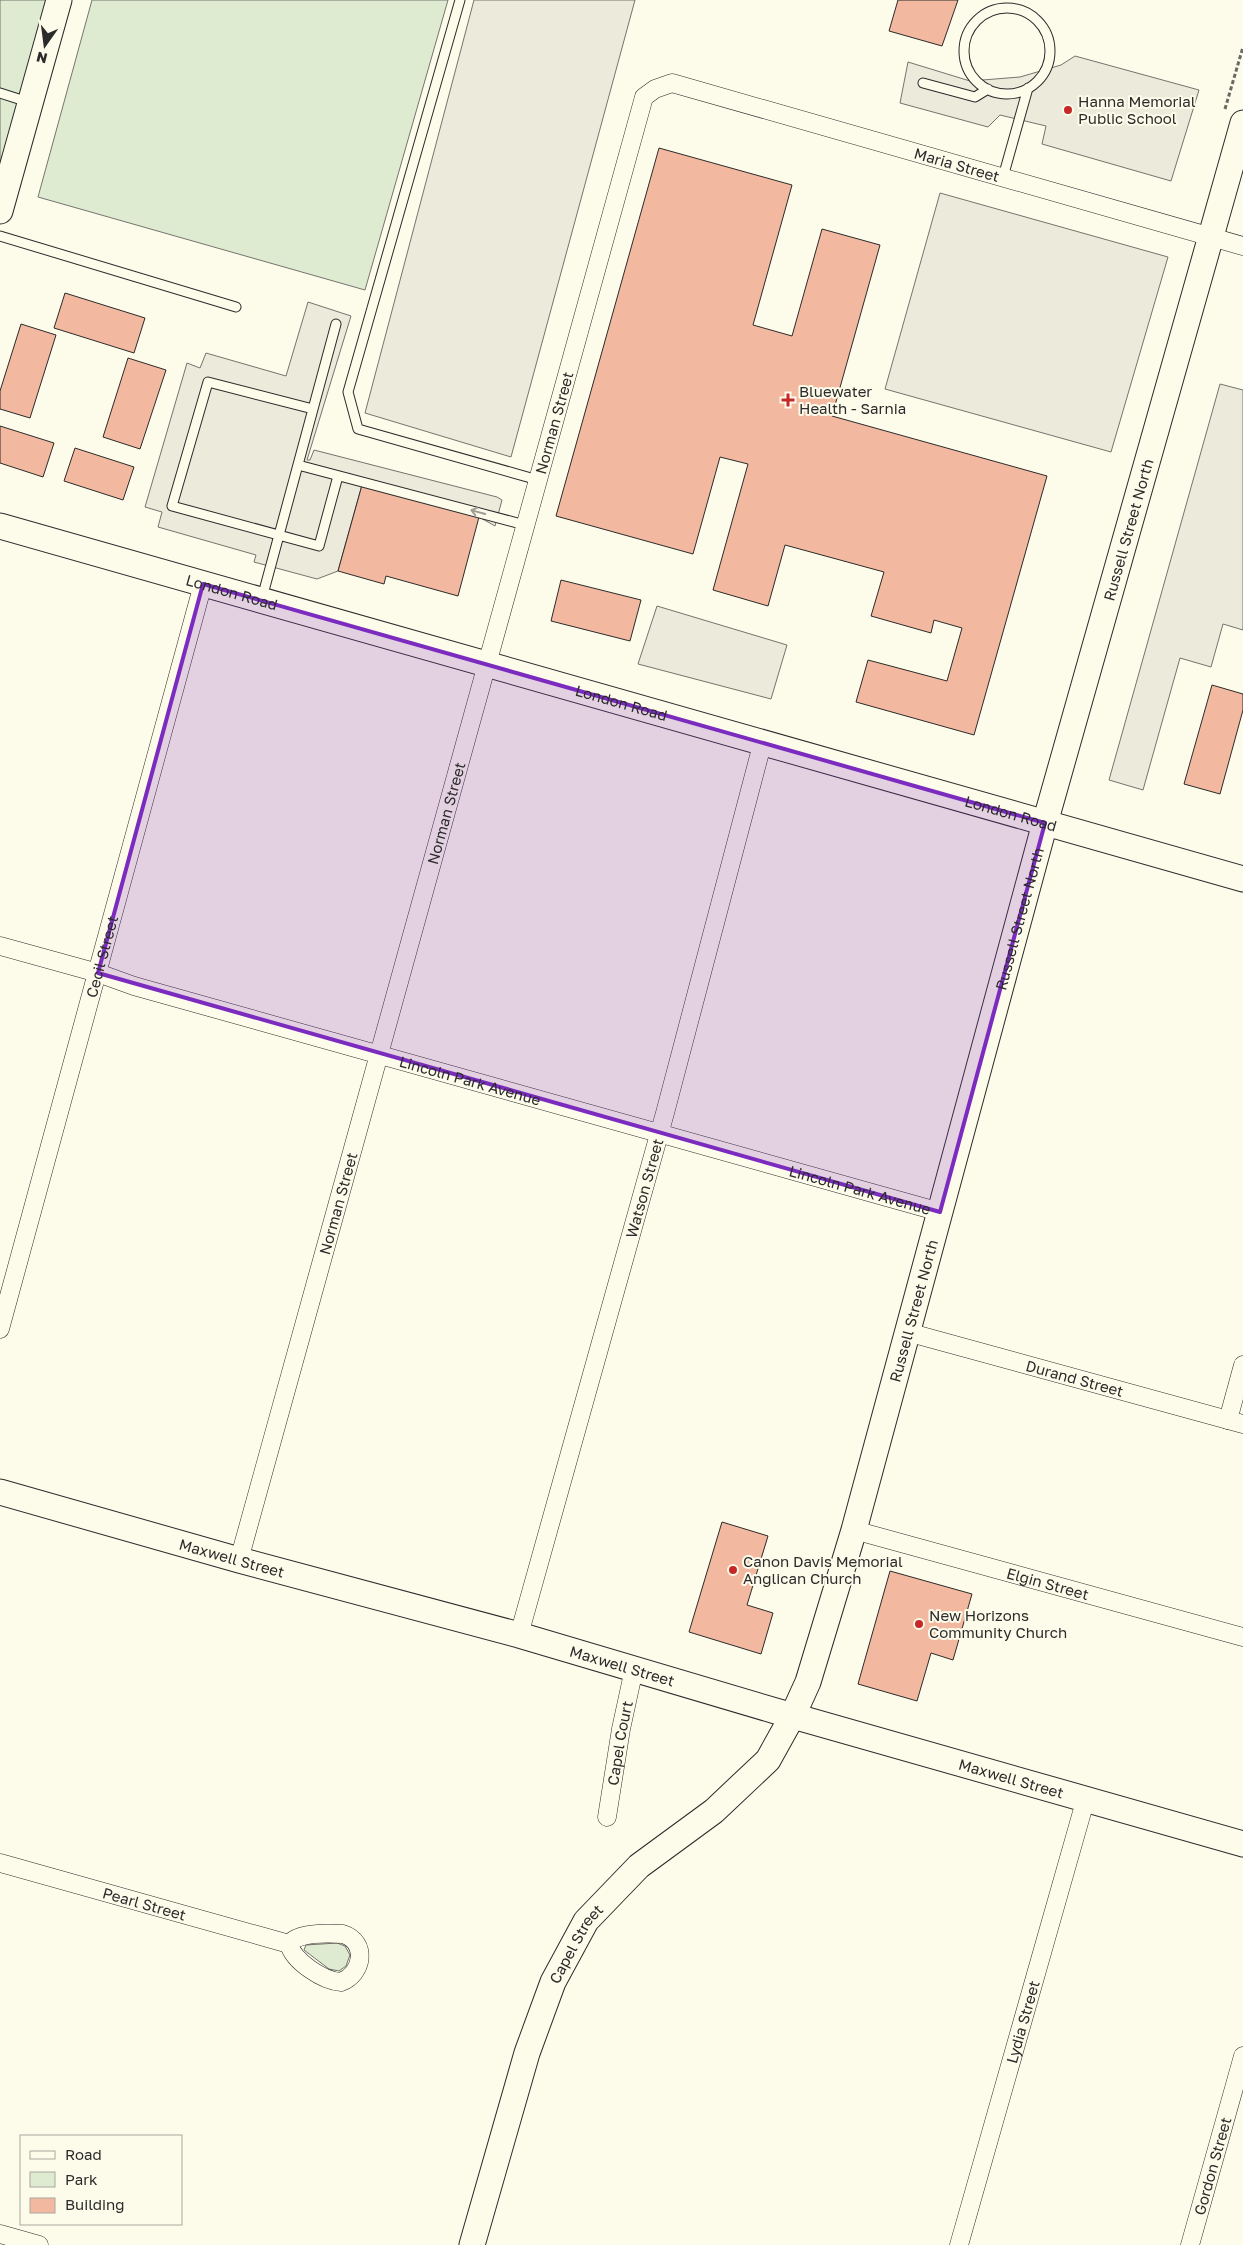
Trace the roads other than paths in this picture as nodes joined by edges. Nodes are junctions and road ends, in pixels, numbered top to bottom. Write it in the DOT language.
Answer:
graph roads {
  1 [pos="59,0"];
  2 [pos="460,0"];
  3 [pos="672,83"];
  4 [pos="923,83"];
  5 [pos="1028,88"];
  6 [pos="988,89"];
  7 [pos="0,93"];
  8 [pos="31,102"];
  9 [pos="1243,123"];
  10 [pos="1003,178"];
  11 [pos="0,211"];
  12 [pos="0,236"];
  13 [pos="1212,236"];
  14 [pos="1243,246"];
  15 [pos="236,307"];
  16 [pos="336,324"];
  17 [pos="313,409"];
  18 [pos="298,465"];
  19 [pos="338,476"];
  20 [pos="538,480"];
  21 [pos="525,524"];
  22 [pos="0,526"];
  23 [pos="280,536"];
  24 [pos="204,584"];
  25 [pos="261,600"];
  26 [pos="487,663"];
  27 [pos="763,741"];
  28 [pos="1045,823"];
  29 [pos="1243,879"];
  30 [pos="0,946"];
  31 [pos="98,973"];
  32 [pos="378,1055"];
  33 [pos="659,1133"];
  34 [pos="940,1212"];
  35 [pos="0,1329"];
  36 [pos="907,1332"];
  37 [pos="1243,1365"];
  38 [pos="1235,1422"];
  39 [pos="0,1492"];
  40 [pos="854,1530"];
  41 [pos="239,1560"];
  42 [pos="519,1635"];
  43 [pos="1243,1638"];
  44 [pos="634,1670"];
  45 [pos="793,1715"];
  46 [pos="1086,1798"];
  47 [pos="608,1816"];
  48 [pos="1243,1844"];
  49 [pos="0,1863"];
  50 [pos="289,1944"];
  51 [pos="1243,2056"];
  52 [pos="0,2234"];
  53 [pos="38,2245"];
  54 [pos="472,2245"];
  55 [pos="959,2245"];
  56 [pos="1190,2245"];
  1 -- 8 [label="street"];
  2 -- 20 [label="lane"];
  3 -- 10 [label="street, Maria Street"];
  3 -- 20 [label="street, Norman Street"];
  4 -- 6 [label="lane"];
  5 -- 6 [label="lane"];
  5 -- 6 [label="lane"];
  5 -- 10 [label="lane"];
  7 -- 8 [label="lane"];
  8 -- 11 [label="street"];
  9 -- 13 [label="street, Russell Street North"];
  10 -- 13 [label="street, Maria Street"];
  12 -- 15 [label="lane"];
  13 -- 14 [label="street, Maria Street"];
  13 -- 28 [label="street, Russell Street North"];
  16 -- 17 [label="lane"];
  17 -- 18 [label="lane"];
  17 -- 23 [label="lane"];
  18 -- 19 [label="lane"];
  18 -- 23 [label="lane"];
  21 -- 19 [label="lane, one-way"];
  19 -- 23 [label="lane"];
  20 -- 21 [label="street, Norman Street"];
  21 -- 26 [label="street, Norman Street"];
  22 -- 24 [label="street, London Road"];
  23 -- 25 [label="lane"];
  24 -- 25 [label="street, London Road"];
  24 -- 31 [label="street, Cecil Street"];
  25 -- 26 [label="street, London Road"];
  26 -- 27 [label="street, London Road"];
  26 -- 32 [label="street, Norman Street"];
  27 -- 28 [label="street, London Road"];
  27 -- 33 [label="street, Watson Street"];
  28 -- 29 [label="street, London Road"];
  28 -- 34 [label="street, Russell Street North"];
  30 -- 31 [label="street, Lincoln Park Avenue"];
  31 -- 32 [label="street, Lincoln Park Avenue"];
  31 -- 35 [label="street, Cecil Street"];
  32 -- 33 [label="street, Lincoln Park Avenue"];
  32 -- 41 [label="street, Norman Street"];
  33 -- 34 [label="street, Lincoln Park Avenue"];
  33 -- 42 [label="street, Watson Street"];
  34 -- 36 [label="street, Russell Street North"];
  36 -- 38 [label="street, Durand Street"];
  36 -- 40 [label="street, Russell Street North"];
  37 -- 38 [label="street"];
  39 -- 41 [label="street, Maxwell Street"];
  40 -- 43 [label="street, Elgin Street"];
  40 -- 45 [label="street, Russell Street North"];
  41 -- 42 [label="street, Maxwell Street"];
  42 -- 44 [label="street, Maxwell Street"];
  44 -- 45 [label="street, Maxwell Street"];
  44 -- 47 [label="street, Capel Court"];
  45 -- 46 [label="street, Maxwell Street"];
  45 -- 54 [label="street, Capel Street"];
  46 -- 48 [label="street, Maxwell Street"];
  46 -- 55 [label="street, Lydia Street"];
  49 -- 50 [label="street, Pearl Street"];
  51 -- 56 [label="street, Gordon Street"];
  52 -- 53 [label="street"];
}
